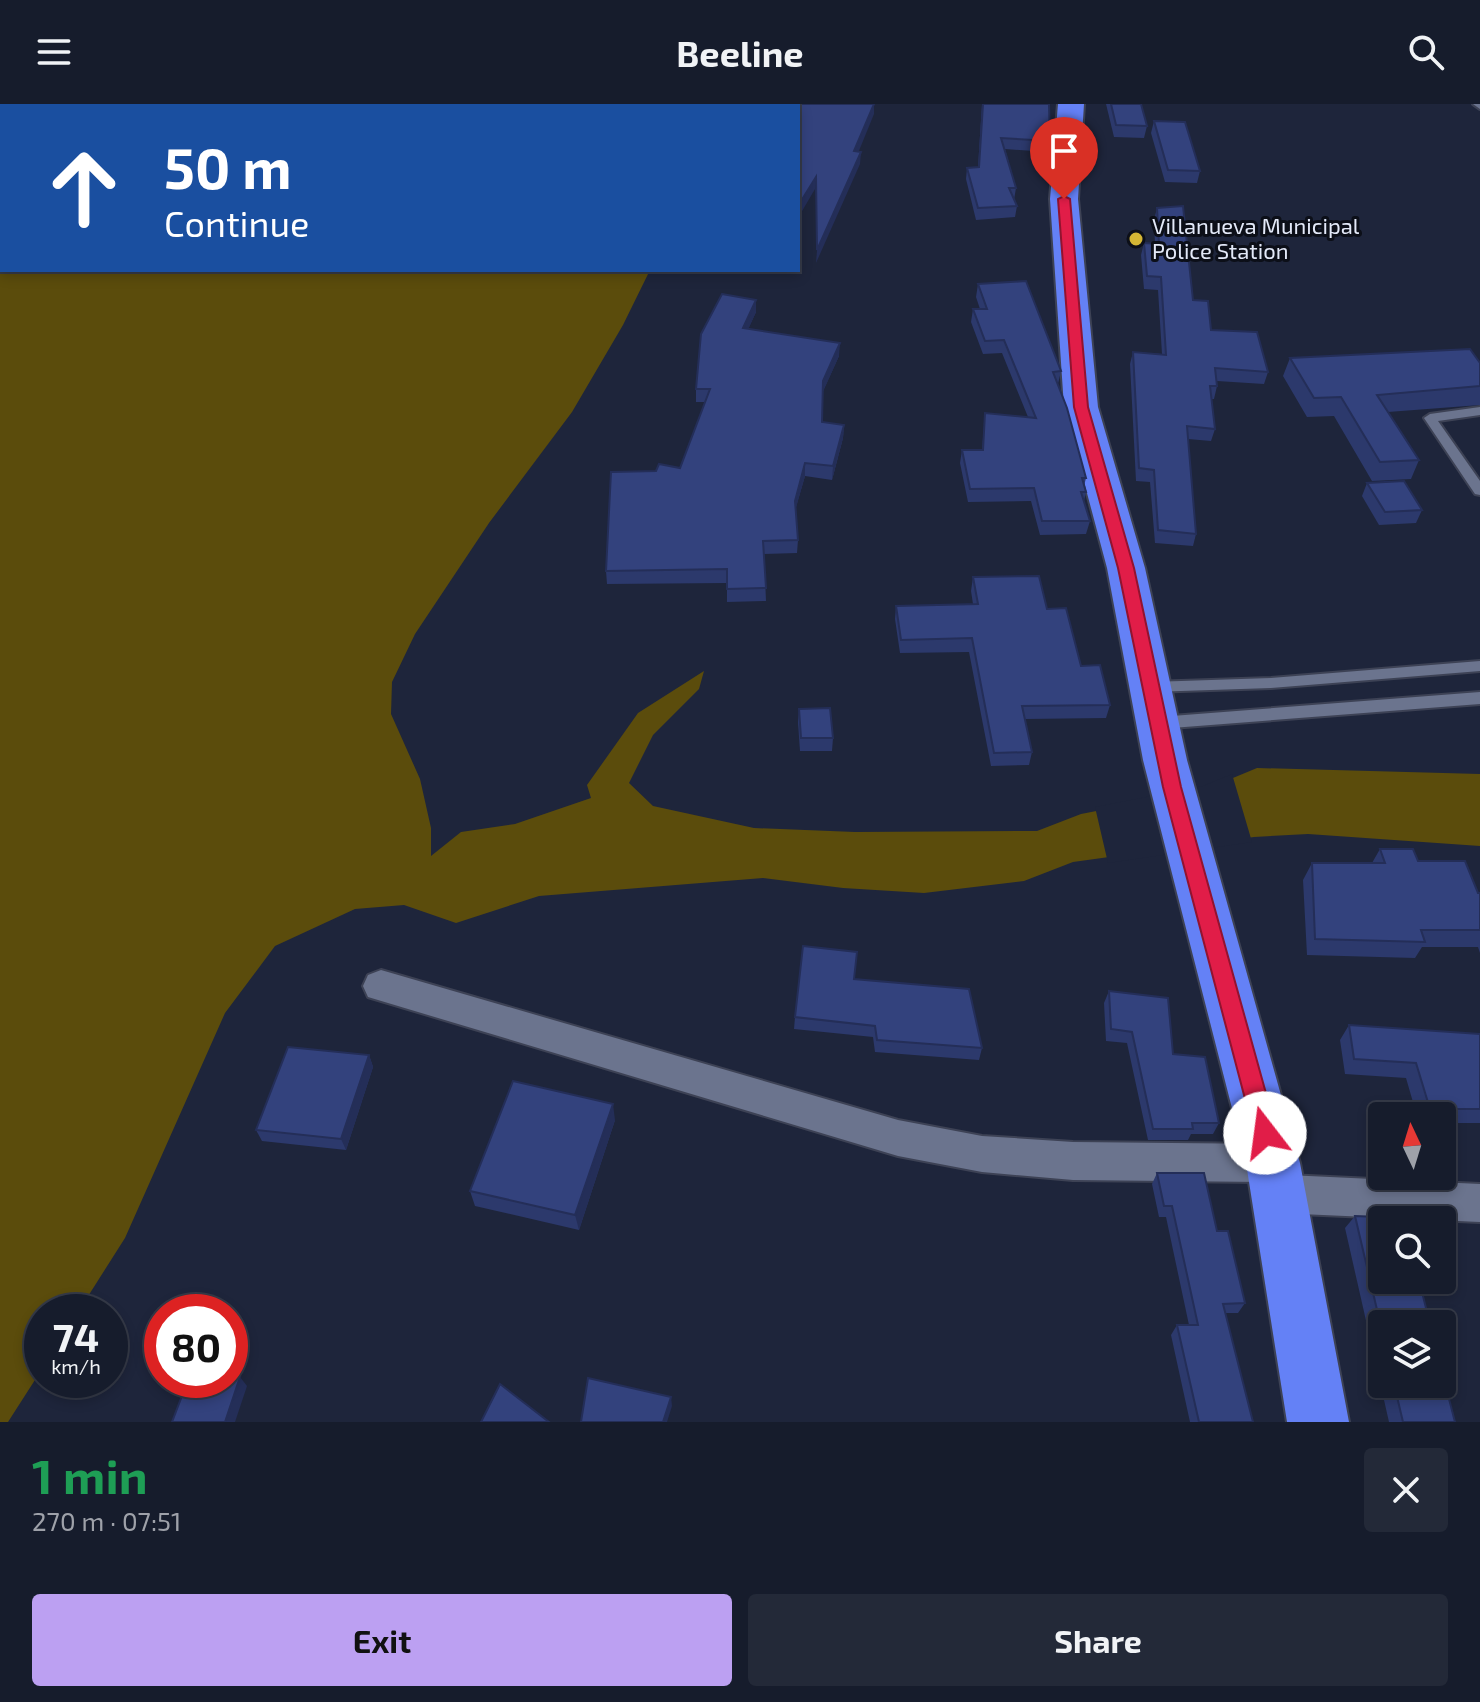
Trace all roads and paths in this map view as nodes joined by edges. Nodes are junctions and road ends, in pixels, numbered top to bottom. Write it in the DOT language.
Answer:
graph roads {
  1 [pos="1071,104"];
  2 [pos="1480,411"];
  3 [pos="1480,491"];
  4 [pos="1480,666"];
  5 [pos="1151,687"];
  6 [pos="1480,698"];
  7 [pos="1162,742"];
  8 [pos="381,986"];
  9 [pos="1276,1178"];
  10 [pos="1480,1203"];
  11 [pos="1318,1422"];
  1 -- 5 [label="highway"];
  2 -- 3 [label="lane"];
  4 -- 5 [label="lane"];
  5 -- 7 [label="highway"];
  6 -- 7 [label="lane"];
  7 -- 9 [label="highway"];
  8 -- 9 [label="street"];
  9 -- 10 [label="street"];
  9 -- 11 [label="highway"];
}
